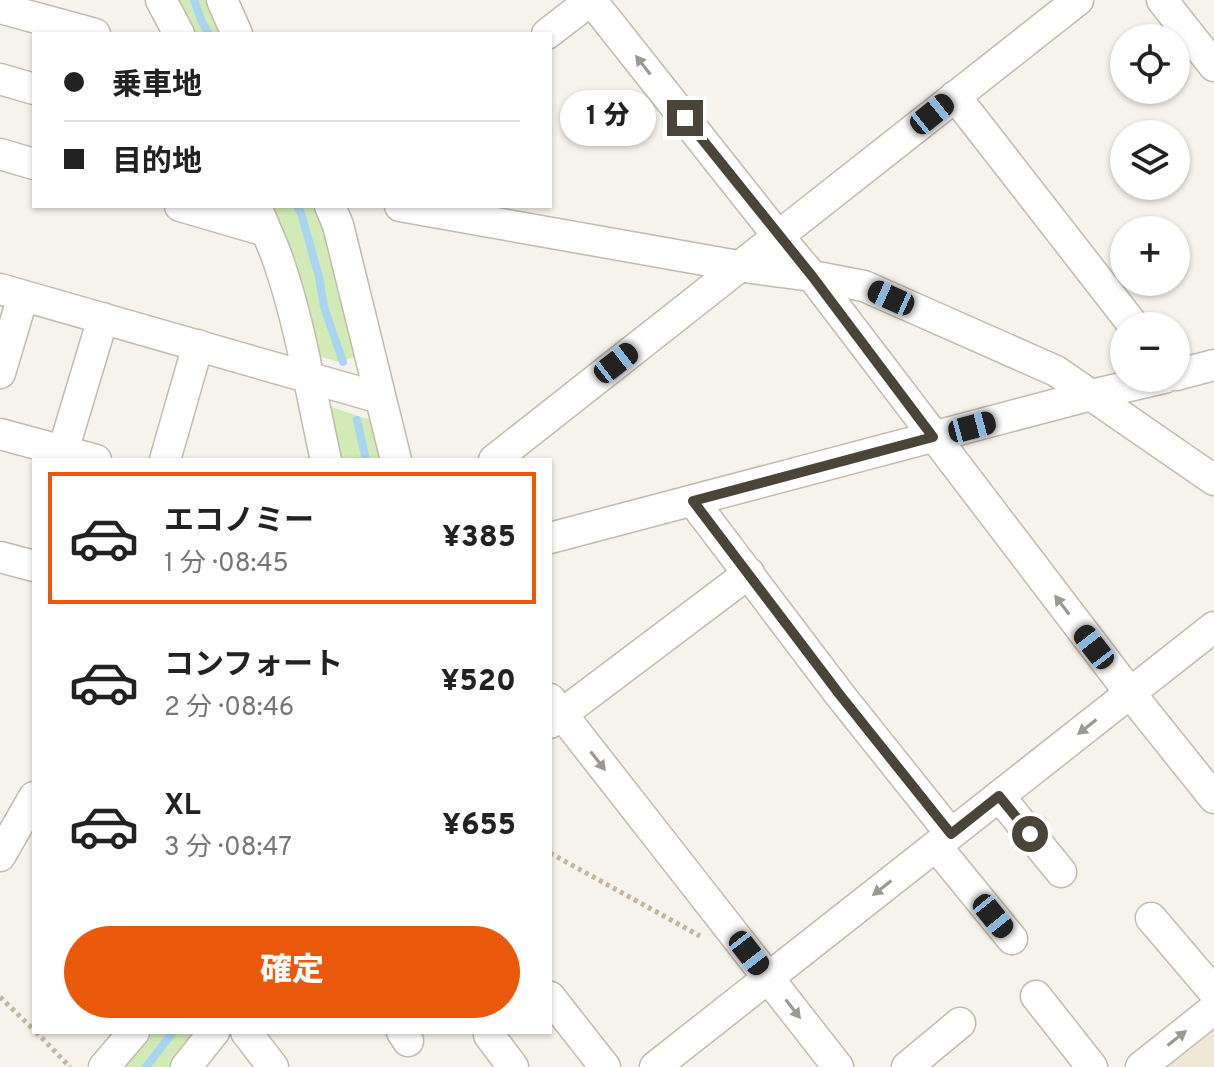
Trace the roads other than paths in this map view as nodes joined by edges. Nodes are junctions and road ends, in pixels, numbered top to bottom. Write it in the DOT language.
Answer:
graph roads {
  1 [pos="161,0"];
  2 [pos="222,0"];
  3 [pos="591,0"];
  4 [pos="1078,0"];
  5 [pos="1162,0"];
  6 [pos="0,8"];
  7 [pos="88,32"];
  8 [pos="178,32"];
  9 [pos="236,32"];
  10 [pos="550,32"];
  11 [pos="1214,66"];
  12 [pos="0,79"];
  13 [pos="32,88"];
  14 [pos="955,96"];
  15 [pos="0,154"];
  16 [pos="32,163"];
  17 [pos="194,208"];
  18 [pos="331,208"];
  19 [pos="411,208"];
  20 [pos="261,218"];
  21 [pos="778,236"];
  22 [pos="738,266"];
  23 [pos="812,276"];
  24 [pos="12,292"];
  25 [pos="1123,312"];
  26 [pos="103,318"];
  27 [pos="198,345"];
  28 [pos="1214,365"];
  29 [pos="1190,371"];
  30 [pos="0,373"];
  31 [pos="309,378"];
  32 [pos="1110,391"];
  33 [pos="1091,395"];
  34 [pos="380,398"];
  35 [pos="0,434"];
  36 [pos="933,437"];
  37 [pos="63,451"];
  38 [pos="89,458"];
  39 [pos="166,458"];
  40 [pos="326,458"];
  41 [pos="395,458"];
  42 [pos="497,458"];
  43 [pos="1214,480"];
  44 [pos="693,501"];
  45 [pos="552,537"];
  46 [pos="0,557"];
  47 [pos="32,565"];
  48 [pos="749,573"];
  49 [pos="1214,627"];
  50 [pos="1130,693"];
  51 [pos="554,712"];
  52 [pos="999,796"];
  53 [pos="1214,798"];
  54 [pos="32,800"];
  55 [pos="944,840"];
  56 [pos="0,856"];
  57 [pos="1061,872"];
  58 [pos="1151,918"];
  59 [pos="1012,939"];
  60 [pos="768,977"];
  61 [pos="1214,992"];
  62 [pos="1036,996"];
  63 [pos="552,1000"];
  64 [pos="1214,1009"];
  65 [pos="960,1023"];
  66 [pos="132,1034"];
  67 [pos="212,1034"];
  68 [pos="248,1034"];
  69 [pos="489,1035"];
  70 [pos="688,1057"];
  71 [pos="104,1067"];
  72 [pos="186,1067"];
  73 [pos="273,1067"];
  74 [pos="513,1067"];
  75 [pos="605,1067"];
  76 [pos="655,1067"];
  77 [pos="838,1067"];
  78 [pos="907,1067"];
  79 [pos="1092,1067"];
  80 [pos="1141,1067"];
  1 -- 8 [label="street"];
  2 -- 9 [label="street"];
  3 -- 10 [label="street"];
  21 -- 3 [label="street, one-way"];
  4 -- 14 [label="street"];
  5 -- 11 [label="street"];
  6 -- 7 [label="street"];
  12 -- 13 [label="street"];
  14 -- 21 [label="street"];
  14 -- 25 [label="street"];
  15 -- 16 [label="street"];
  17 -- 20 [label="street"];
  18 -- 34 [label="street"];
  19 -- 22 [label="street"];
  20 -- 31 [label="street"];
  21 -- 22 [label="street"];
  21 -- 23 [label="street"];
  22 -- 23 [label="street"];
  22 -- 42 [label="street"];
  23 -- 33 [label="street"];
  23 -- 36 [label="street"];
  24 -- 26 [label="street"];
  24 -- 30 [label="street"];
  26 -- 27 [label="street"];
  26 -- 37 [label="street"];
  27 -- 31 [label="street"];
  27 -- 39 [label="street"];
  28 -- 29 [label="street"];
  31 -- 34 [label="street"];
  31 -- 40 [label="street"];
  32 -- 33 [label="street"];
  33 -- 36 [label="street"];
  33 -- 43 [label="street"];
  34 -- 41 [label="street"];
  35 -- 37 [label="street"];
  36 -- 44 [label="street"];
  50 -- 36 [label="street, one-way"];
  37 -- 38 [label="street"];
  44 -- 45 [label="street"];
  44 -- 48 [label="street"];
  46 -- 47 [label="street"];
  48 -- 51 [label="street"];
  48 -- 55 [label="street"];
  49 -- 50 [label="street"];
  50 -- 52 [label="street, one-way"];
  50 -- 53 [label="street"];
  51 -- 60 [label="street, one-way"];
  52 -- 55 [label="street"];
  52 -- 57 [label="street"];
  54 -- 56 [label="street"];
  55 -- 59 [label="street"];
  55 -- 60 [label="street, one-way"];
  58 -- 61 [label="street"];
  60 -- 70 [label="street"];
  60 -- 77 [label="street, one-way"];
  62 -- 79 [label="street"];
  63 -- 75 [label="street"];
  80 -- 64 [label="street, one-way"];
  65 -- 78 [label="street"];
  66 -- 71 [label="street"];
  67 -- 72 [label="street"];
  68 -- 73 [label="street"];
  69 -- 74 [label="street"];
  70 -- 76 [label="street"];
}
